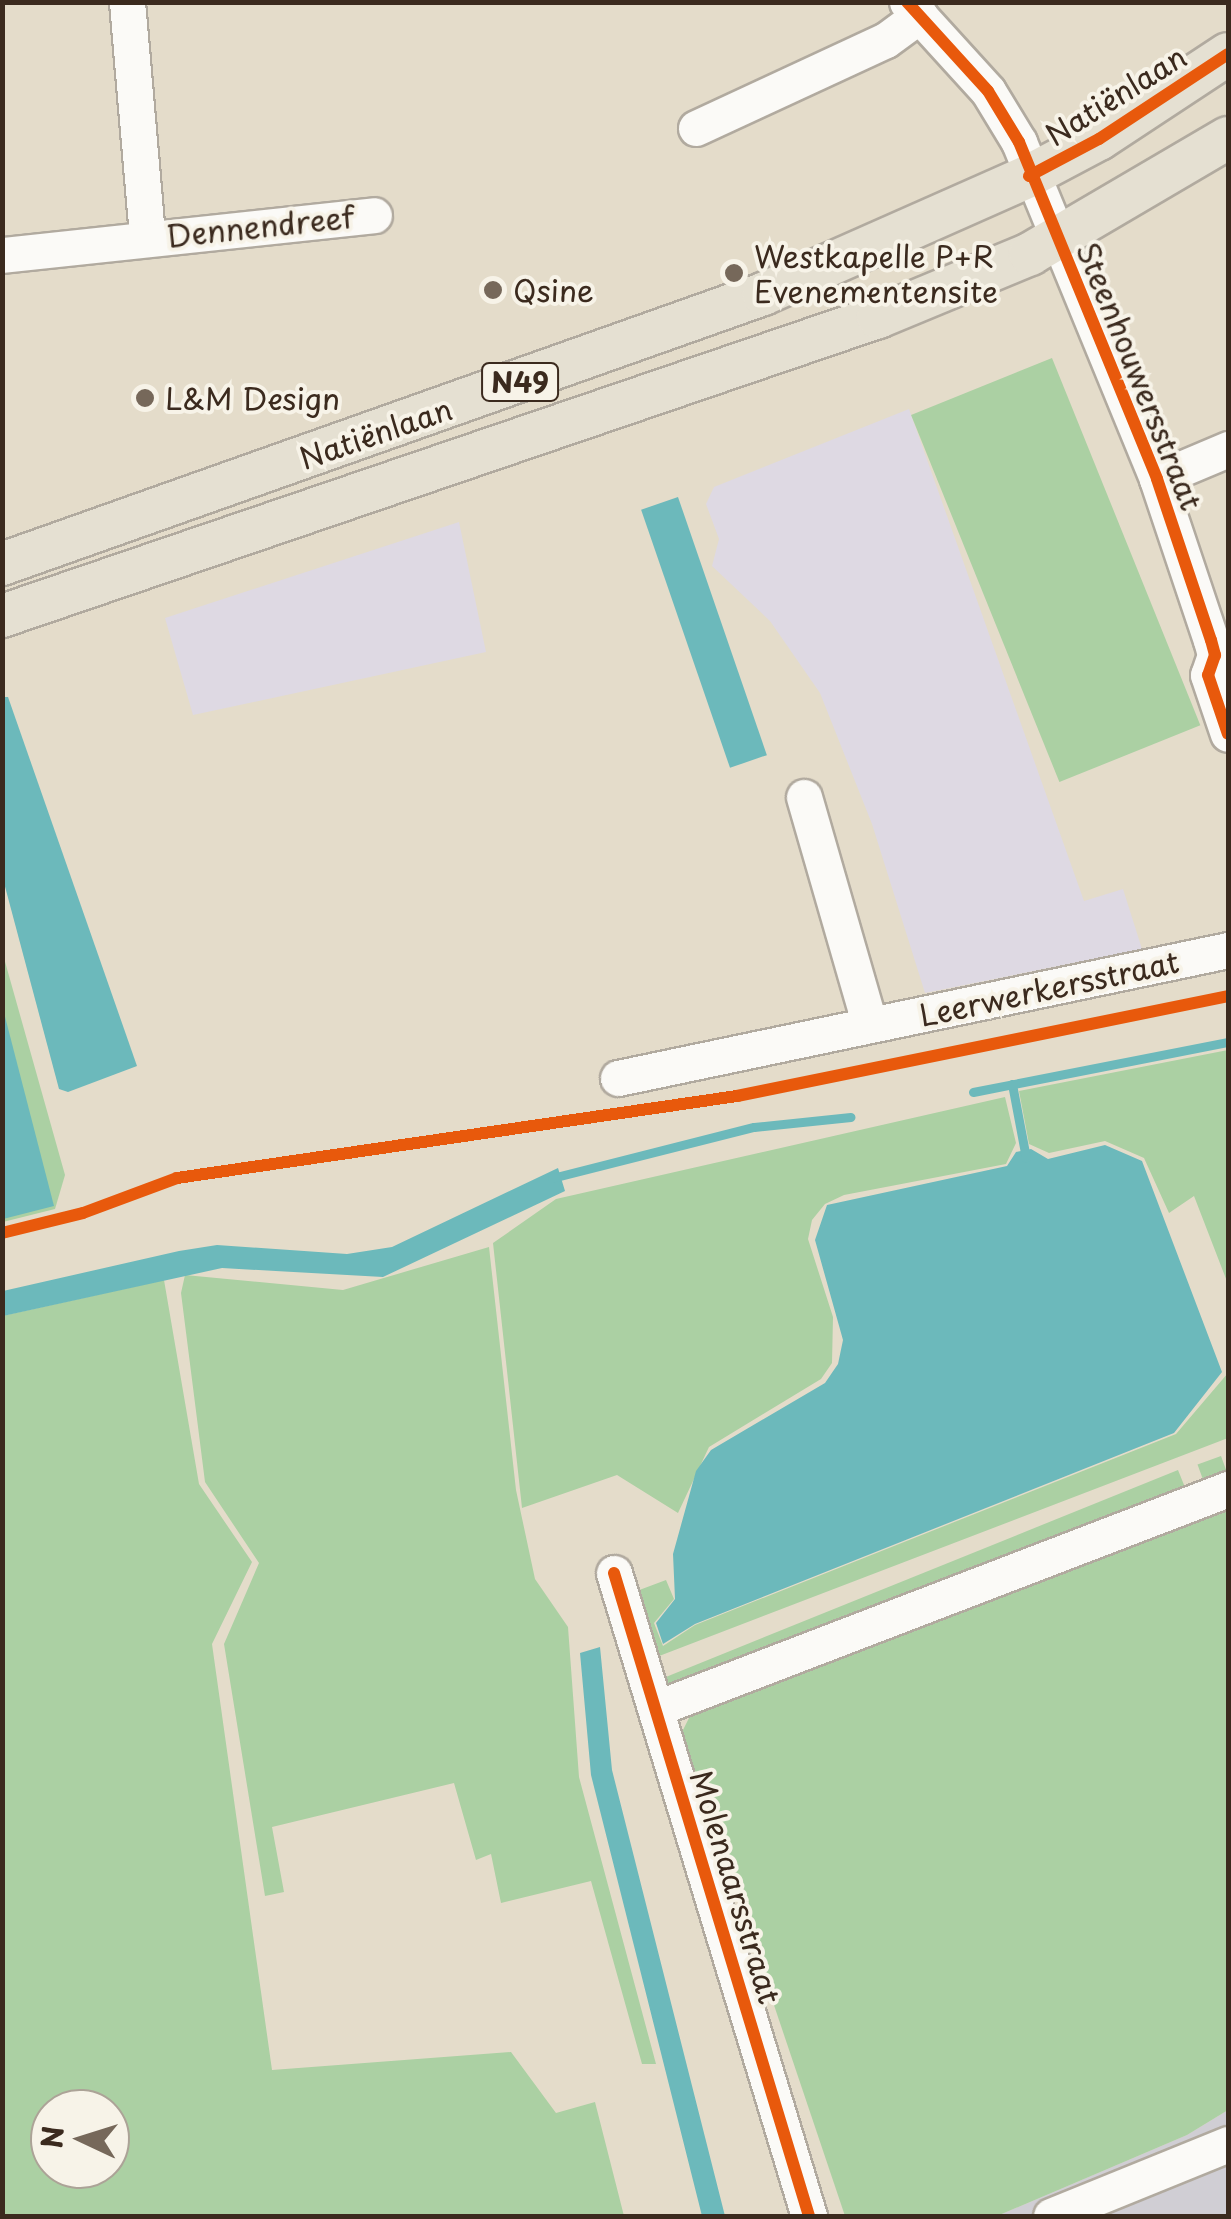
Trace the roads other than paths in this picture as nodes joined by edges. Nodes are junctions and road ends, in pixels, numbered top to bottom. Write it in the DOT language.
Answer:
graph roads {
  1 [pos="127,2"];
  2 [pos="914,9"];
  3 [pos="1228,54"];
  4 [pos="696,128"];
  5 [pos="1228,138"];
  6 [pos="1029,176"];
  7 [pos="374,214"];
  8 [pos="147,237"];
  9 [pos="1058,239"];
  10 [pos="2,255"];
  11 [pos="1228,448"];
  12 [pos="1157,480"];
  13 [pos="2,564"];
  14 [pos="2,616"];
  15 [pos="1221,647"];
  16 [pos="1228,734"];
  17 [pos="804,797"];
  18 [pos="1228,950"];
  19 [pos="870,1025"];
  20 [pos="618,1078"];
  21 [pos="1226,1498"];
  22 [pos="614,1573"];
  23 [pos="657,1708"];
  24 [pos="1228,2144"];
  25 [pos="809,2216"];
  26 [pos="1051,2216"];
  1 -- 8 [label="street, Dennendreef"];
  2 -- 4 [label="street"];
  2 -- 6 [label="street, Steenhouwersstraat"];
  3 -- 6 [label="main road, Natiënlaan / N49"];
  5 -- 9 [label="main road, Natiënlaan / N49"];
  6 -- 9 [label="street, Steenhouwersstraat"];
  6 -- 13 [label="main road, Natiënlaan / N49"];
  7 -- 8 [label="street, Dennendreef"];
  8 -- 10 [label="street, Dennendreef"];
  9 -- 12 [label="street, Steenhouwersstraat"];
  9 -- 14 [label="main road, Natiënlaan / N49"];
  11 -- 12 [label="street"];
  12 -- 15 [label="street, Steenhouwersstraat"];
  15 -- 16 [label="street, Steenhouwersstraat"];
  17 -- 19 [label="street"];
  18 -- 19 [label="street, Leerwerkersstraat"];
  19 -- 20 [label="street, Leerwerkersstraat"];
  21 -- 23 [label="street"];
  22 -- 23 [label="street, Molenaarsstraat"];
  23 -- 25 [label="street, Molenaarsstraat"];
  24 -- 26 [label="street"];
}
